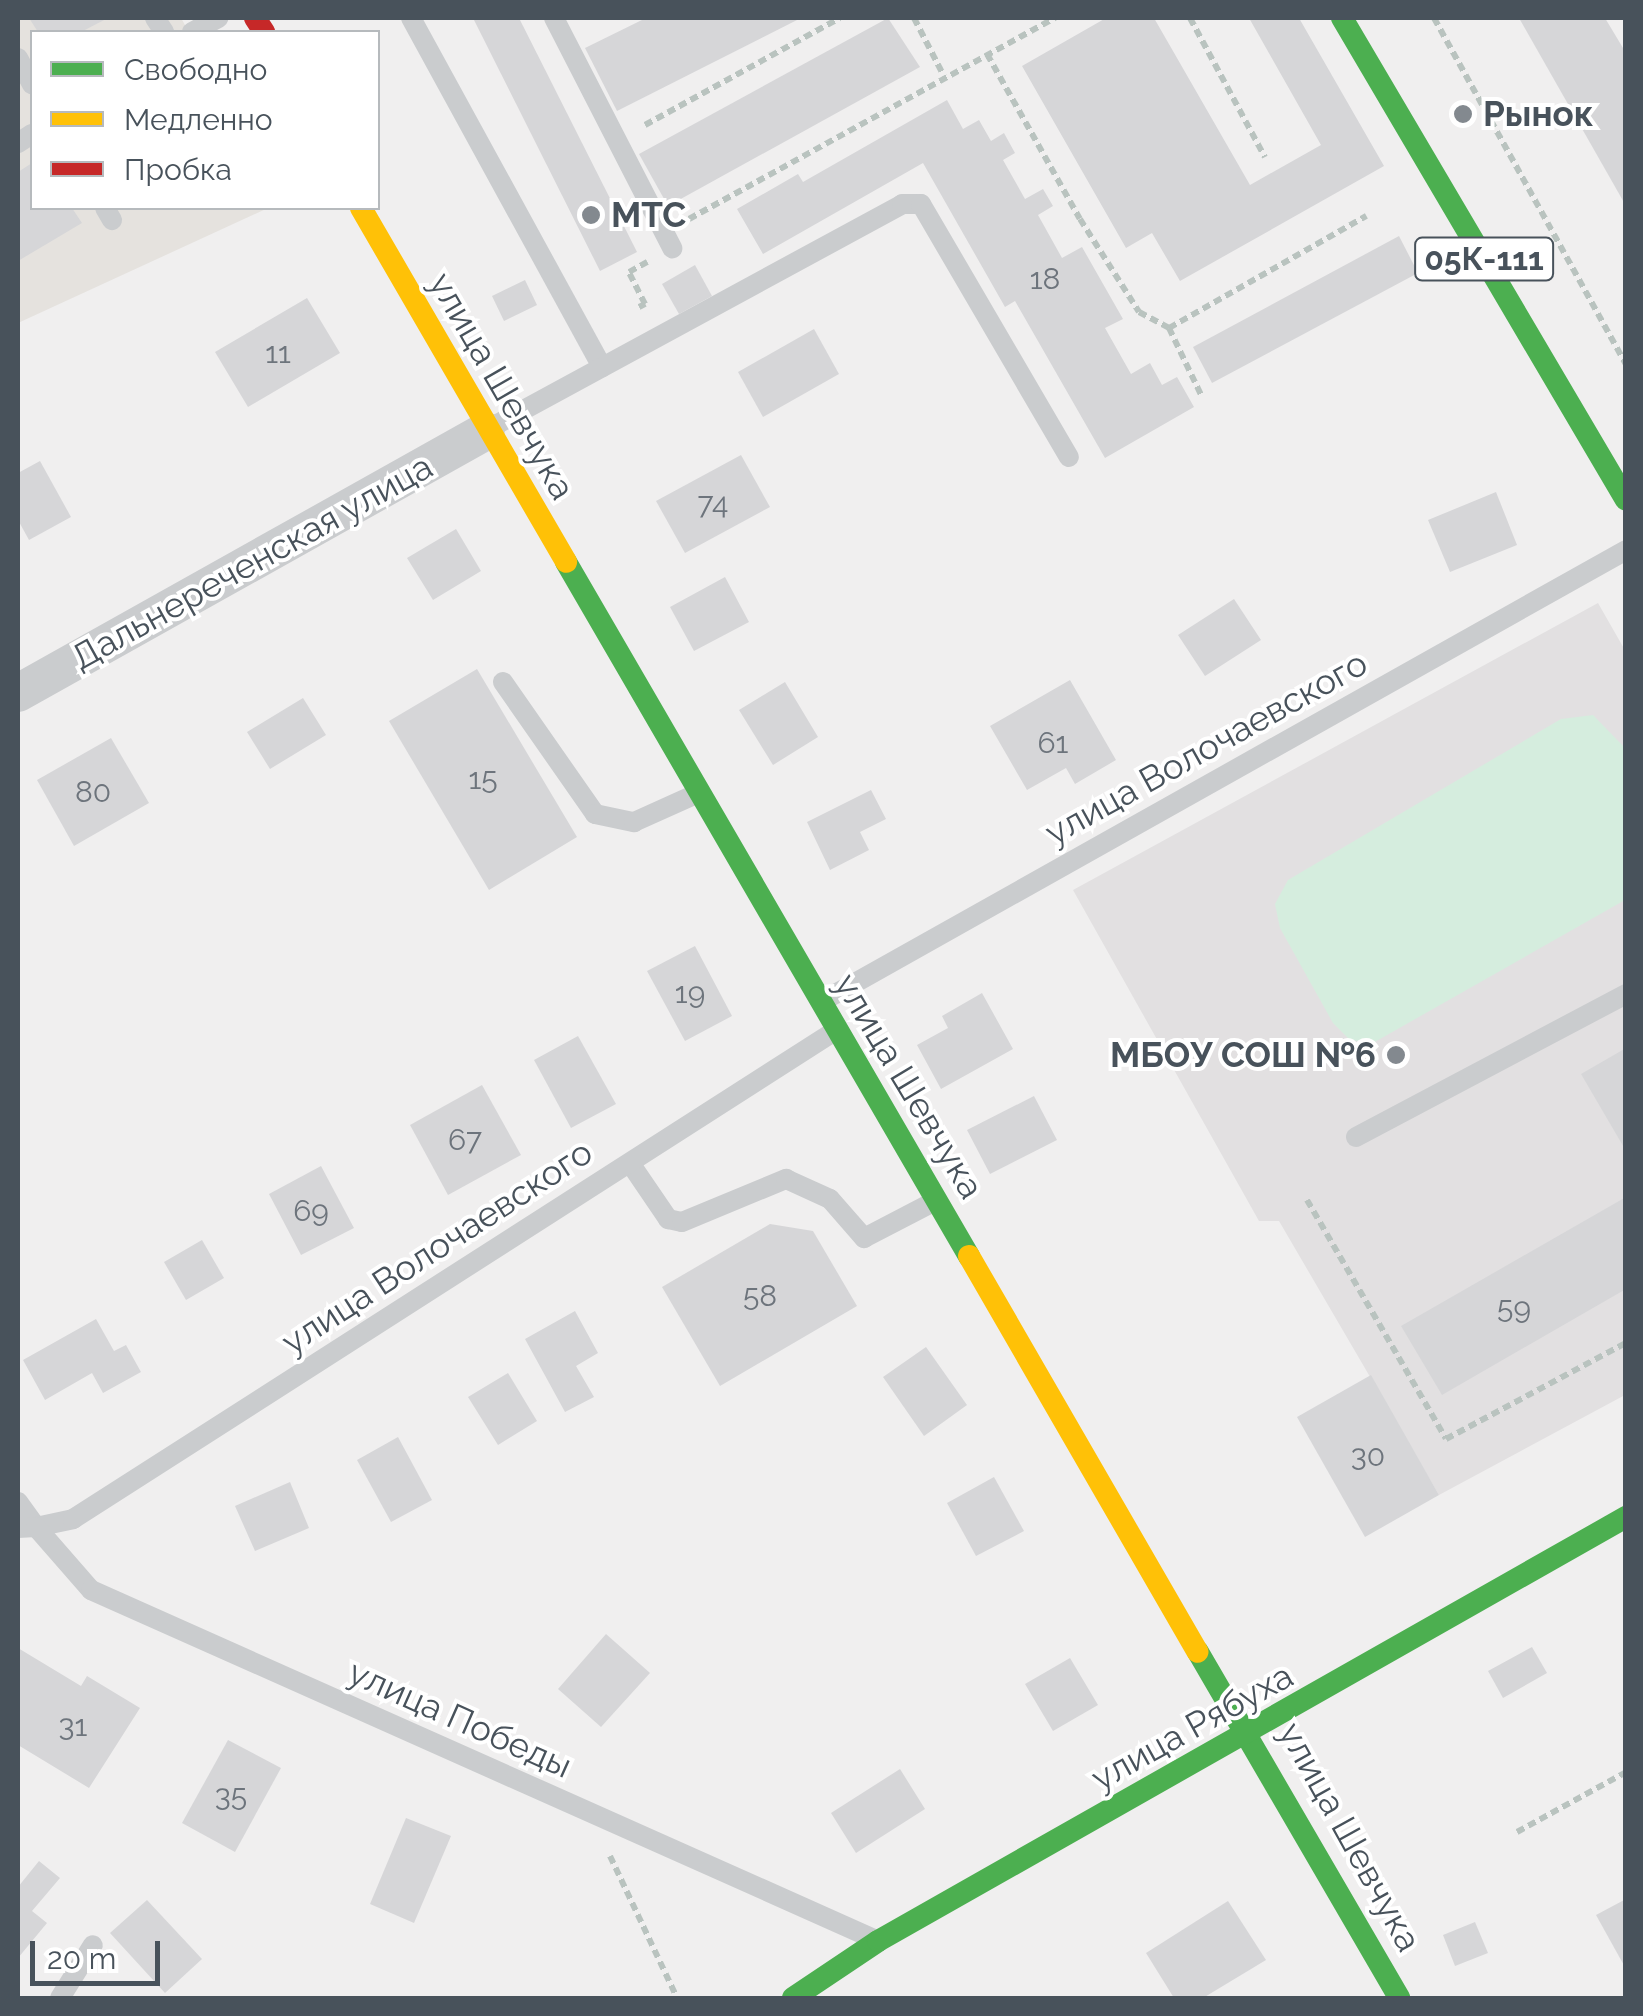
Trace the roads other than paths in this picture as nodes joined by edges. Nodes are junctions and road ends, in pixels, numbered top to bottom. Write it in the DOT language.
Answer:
graph roads {
  1 [pos="218,18"];
  2 [pos="411,18"];
  3 [pos="554,18"];
  4 [pos="1342,18"];
  5 [pos="196,30"];
  6 [pos="18,58"];
  7 [pos="30,80"];
  8 [pos="362,210"];
  9 [pos="672,248"];
  10 [pos="602,367"];
  11 [pos="486,431"];
  12 [pos="1069,457"];
  13 [pos="1626,500"];
  14 [pos="1626,550"];
  15 [pos="503,682"];
  16 [pos="18,693"];
  17 [pos="696,794"];
  18 [pos="1626,994"];
  19 [pos="819,1004"];
  20 [pos="836,1031"];
  21 [pos="1356,1137"];
  22 [pos="630,1162"];
  23 [pos="936,1200"];
  24 [pos="18,1502"];
  25 [pos="1626,1517"];
  26 [pos="27,1528"];
  27 [pos="1253,1735"];
  28 [pos="878,1941"];
  29 [pos="92,1945"];
  30 [pos="60,1998"];
  31 [pos="792,1998"];
  32 [pos="1399,1998"];
  1 -- 5 [label="lane"];
  2 -- 10 [label="lane"];
  3 -- 9 [label="lane"];
  4 -- 13 [label="street, 05К-111"];
  6 -- 7 [label="lane"];
  8 -- 11 [label="street, улица Шевчука"];
  10 -- 11 [label="lane"];
  10 -- 12 [label="lane"];
  11 -- 16 [label="street, Дальнереченская улица"];
  11 -- 17 [label="street, улица Шевчука"];
  14 -- 19 [label="lane, улица Волочаевского"];
  15 -- 17 [label="lane"];
  17 -- 19 [label="street, улица Шевчука"];
  18 -- 21 [label="lane"];
  19 -- 20 [label="street, улица Шевчука"];
  20 -- 22 [label="lane, улица Волочаевского"];
  20 -- 23 [label="street, улица Шевчука"];
  22 -- 23 [label="lane"];
  22 -- 26 [label="lane, улица Волочаевского"];
  23 -- 27 [label="street, улица Шевчука"];
  24 -- 26 [label="lane, улица Победы"];
  25 -- 27 [label="street, улица Рябуха"];
  26 -- 28 [label="lane, улица Победы"];
  27 -- 28 [label="street, улица Рябуха"];
  27 -- 32 [label="street, улица Шевчука"];
  28 -- 31 [label="street, улица Рябуха"];
  29 -- 30 [label="lane"];
}
